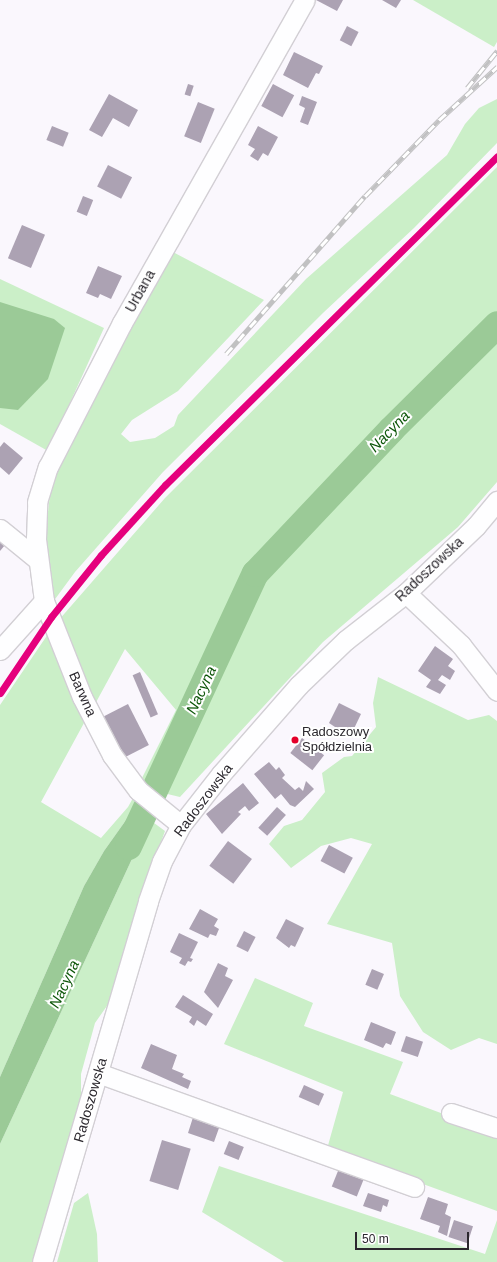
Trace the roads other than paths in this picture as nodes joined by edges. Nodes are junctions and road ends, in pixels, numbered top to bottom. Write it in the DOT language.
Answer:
graph roads {
  1 [pos="305,0"];
  2 [pos="497,501"];
  3 [pos="0,529"];
  4 [pos="38,560"];
  5 [pos="406,592"];
  6 [pos="44,601"];
  7 [pos="0,650"];
  8 [pos="497,691"];
  9 [pos="181,825"];
  10 [pos="98,1073"];
  11 [pos="451,1112"];
  12 [pos="497,1128"];
  13 [pos="414,1187"];
  14 [pos="42,1262"];
  1 -- 4 [label="street, Urbana"];
  2 -- 5 [label="street, Radoszowska"];
  3 -- 4 [label="street"];
  4 -- 6 [label="street, Urbana"];
  5 -- 8 [label="street"];
  5 -- 9 [label="street, Radoszowska"];
  6 -- 7 [label="street"];
  6 -- 9 [label="street, Barwna"];
  9 -- 10 [label="street, Radoszowska"];
  10 -- 13 [label="street"];
  10 -- 14 [label="street, Radoszowska"];
  11 -- 12 [label="street"];
}
